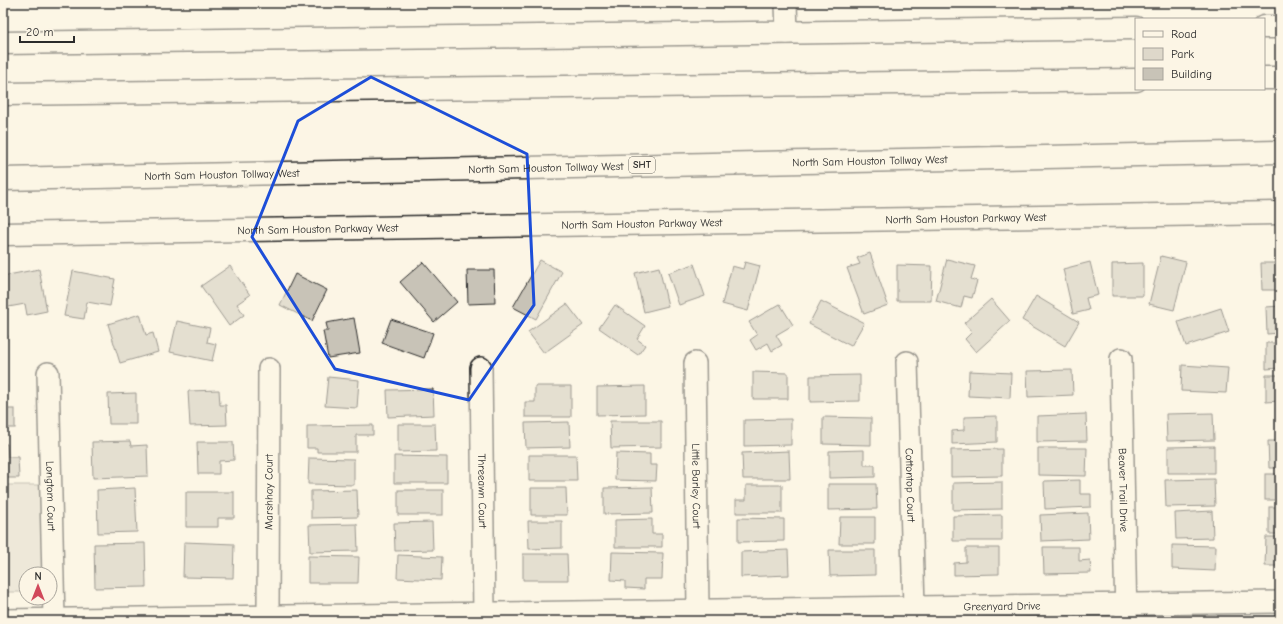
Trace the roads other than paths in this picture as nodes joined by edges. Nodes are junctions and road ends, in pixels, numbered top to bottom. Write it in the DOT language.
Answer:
graph roads {
  1 [pos="786,3"];
  2 [pos="1265,27"];
  3 [pos="1280,27"];
  4 [pos="1135,28"];
  5 [pos="787,32"];
  6 [pos="3,43"];
  7 [pos="1265,78"];
  8 [pos="1280,78"];
  9 [pos="1135,80"];
  10 [pos="3,94"];
  11 [pos="1280,152"];
  12 [pos="3,179"];
  13 [pos="1280,213"];
  14 [pos="3,234"];
  15 [pos="1121,359"];
  16 [pos="907,362"];
  17 [pos="695,363"];
  18 [pos="481,368"];
  19 [pos="269,369"];
  20 [pos="48,373"];
  21 [pos="1280,602"];
  22 [pos="914,607"];
  23 [pos="698,610"];
  24 [pos="1125,612"];
  25 [pos="484,613"];
  26 [pos="268,616"];
  27 [pos="54,619"];
  28 [pos="3,620"];
  1 -- 5 [label="street"];
  2 -- 3 [label="main road"];
  4 -- 5 [label="main road"];
  5 -- 6 [label="main road"];
  7 -- 8 [label="main road"];
  9 -- 10 [label="main road"];
  11 -- 12 [label="main road, North Sam Houston Tollway West / SHT"];
  13 -- 14 [label="main road, North Sam Houston Parkway West"];
  15 -- 24 [label="street, Beaver Trail Drive"];
  16 -- 22 [label="street, Cottontop Court"];
  17 -- 23 [label="street, Little Barley Court"];
  18 -- 25 [label="street, Threeawn Court"];
  19 -- 26 [label="street, Marshhay Court"];
  20 -- 27 [label="street, Longtom Court"];
  21 -- 24 [label="street, Greenyard Drive"];
  22 -- 23 [label="street, Greenyard Drive"];
  22 -- 24 [label="street, Greenyard Drive"];
  23 -- 25 [label="street, Greenyard Drive"];
  25 -- 26 [label="street, Greenyard Drive"];
  26 -- 27 [label="street, Greenyard Drive"];
  27 -- 28 [label="street, Greenyard Drive"];
}
